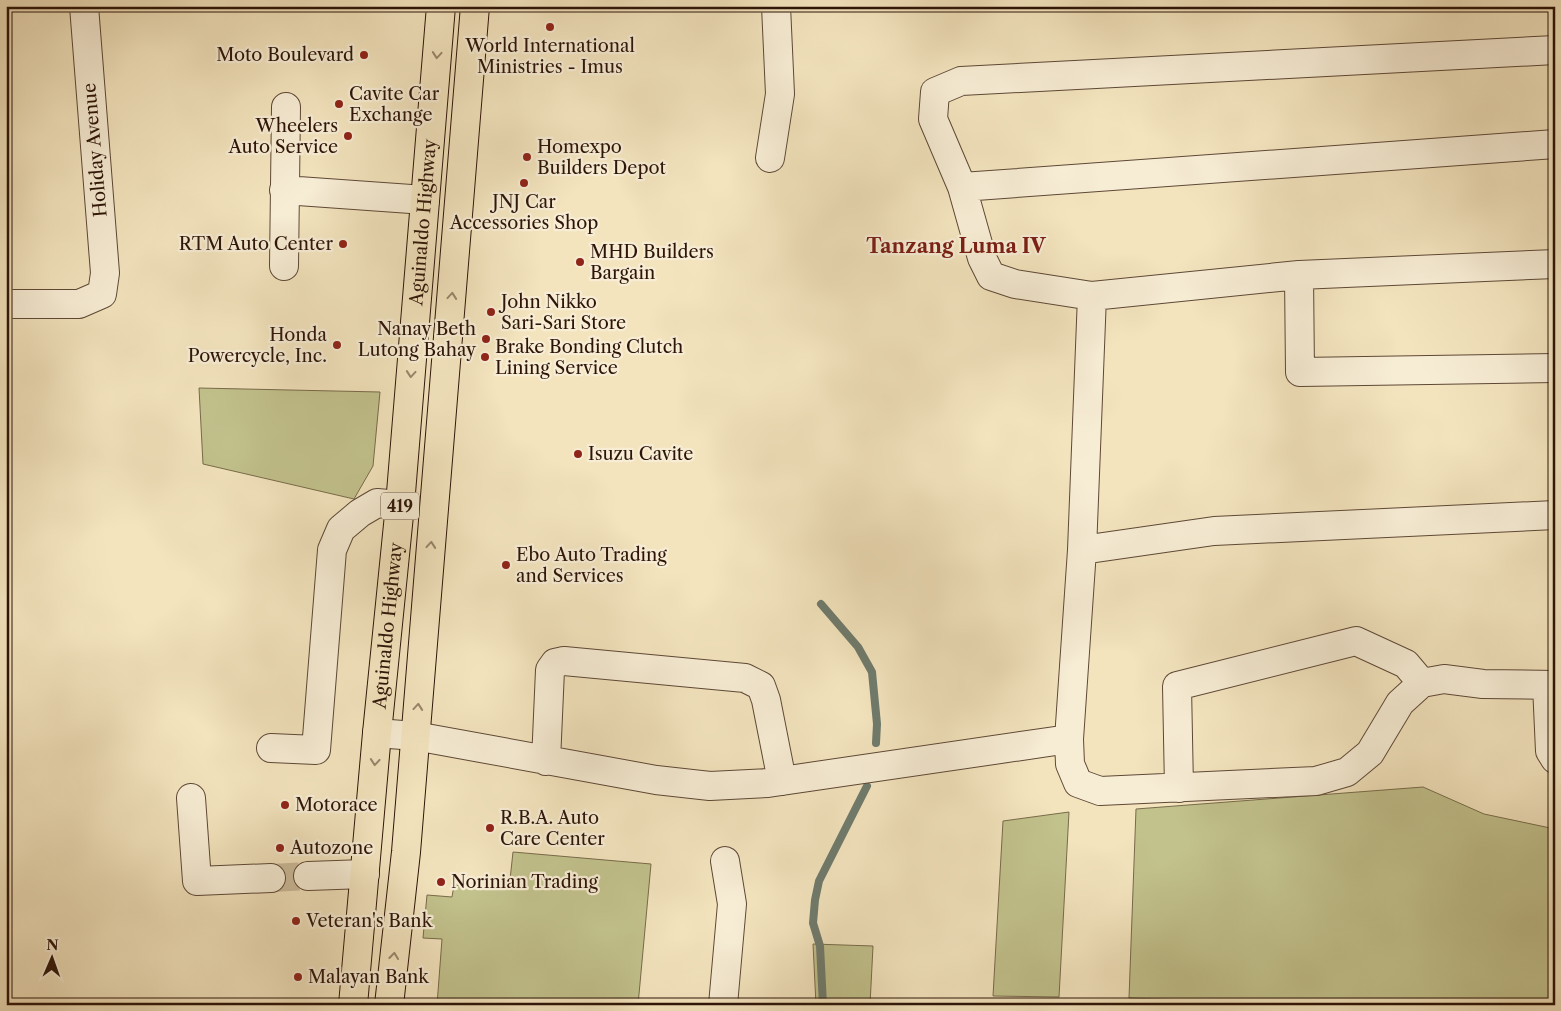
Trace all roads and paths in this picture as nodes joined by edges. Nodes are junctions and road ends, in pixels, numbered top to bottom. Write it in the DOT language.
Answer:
graph roads {
  1 [pos="84,6"];
  2 [pos="441,6"];
  3 [pos="475,6"];
  4 [pos="776,6"];
  5 [pos="1555,50"];
  6 [pos="286,107"];
  7 [pos="1555,144"];
  8 [pos="770,158"];
  9 [pos="962,187"];
  10 [pos="284,190"];
  11 [pos="426,200"];
  12 [pos="1555,264"];
  13 [pos="284,266"];
  14 [pos="1299,274"];
  15 [pos="1092,296"];
  16 [pos="6,304"];
  17 [pos="1555,368"];
  18 [pos="400,505"];
  19 [pos="1555,515"];
  20 [pos="1082,550"];
  21 [pos="1422,683"];
  22 [pos="1551,685"];
  23 [pos="377,733"];
  24 [pos="415,736"];
  25 [pos="1069,739"];
  26 [pos="271,748"];
  27 [pos="1555,759"];
  28 [pos="546,760"];
  29 [pos="782,781"];
  30 [pos="1179,788"];
  31 [pos="191,798"];
  32 [pos="725,861"];
  33 [pos="365,874"];
  34 [pos="308,876"];
  35 [pos="271,878"];
  36 [pos="353,1005"];
  37 [pos="389,1005"];
  38 [pos="723,1005"];
  1 -- 16 [label="street, Holiday Avenue"];
  2 -- 11 [label="highway, Aguinaldo Highway / 419, one-way"];
  24 -- 3 [label="highway, Aguinaldo Highway / 419, one-way"];
  4 -- 8 [label="street"];
  5 -- 9 [label="street"];
  6 -- 10 [label="street"];
  7 -- 9 [label="street"];
  9 -- 15 [label="street"];
  10 -- 11 [label="street"];
  10 -- 13 [label="street"];
  11 -- 18 [label="highway, Aguinaldo Highway / 419, one-way"];
  12 -- 14 [label="street"];
  14 -- 15 [label="street"];
  14 -- 17 [label="street"];
  15 -- 20 [label="street"];
  18 -- 23 [label="highway, Aguinaldo Highway / 419"];
  18 -- 26 [label="street"];
  19 -- 20 [label="street"];
  20 -- 25 [label="street"];
  21 -- 22 [label="street"];
  21 -- 30 [label="street"];
  21 -- 30 [label="street"];
  22 -- 27 [label="street"];
  23 -- 24 [label="street"];
  23 -- 33 [label="highway, Aguinaldo Highway / 419, one-way"];
  24 -- 28 [label="street"];
  37 -- 24 [label="highway, Aguinaldo Highway / 419, one-way"];
  25 -- 29 [label="street"];
  25 -- 30 [label="street"];
  28 -- 29 [label="street"];
  28 -- 29 [label="street"];
  31 -- 35 [label="street"];
  32 -- 38 [label="street"];
  33 -- 34 [label="street"];
  33 -- 36 [label="highway, Aguinaldo Highway / 419"];
}
